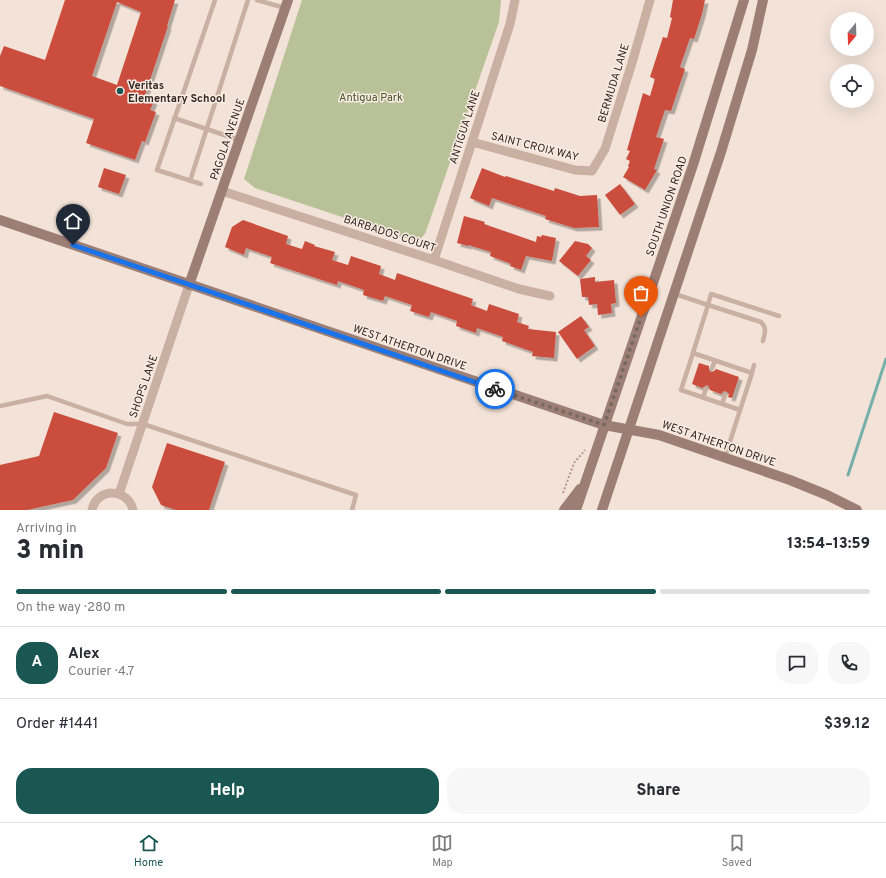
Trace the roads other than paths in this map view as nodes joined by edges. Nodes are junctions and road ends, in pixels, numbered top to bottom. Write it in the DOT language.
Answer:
graph roads {
  1 [pos="215,0"];
  2 [pos="248,0"];
  3 [pos="257,0"];
  4 [pos="515,0"];
  5 [pos="650,0"];
  6 [pos="744,0"];
  7 [pos="763,0"];
  8 [pos="286,4"];
  9 [pos="174,118"];
  10 [pos="206,129"];
  11 [pos="239,140"];
  12 [pos="472,142"];
  13 [pos="592,171"];
  14 [pos="190,181"];
  15 [pos="201,184"];
  16 [pos="222,191"];
  17 [pos="0,220"];
  18 [pos="434,260"];
  19 [pos="189,285"];
  20 [pos="675,294"];
  21 [pos="550,296"];
  22 [pos="708,305"];
  23 [pos="779,316"];
  24 [pos="763,341"];
  25 [pos="692,353"];
  26 [pos="715,361"];
  27 [pos="754,366"];
  28 [pos="734,367"];
  29 [pos="712,368"];
  30 [pos="752,373"];
  31 [pos="732,374"];
  32 [pos="706,389"];
  33 [pos="725,395"];
  34 [pos="703,397"];
  35 [pos="722,404"];
  36 [pos="0,406"];
  37 [pos="740,410"];
  38 [pos="143,424"];
  39 [pos="604,425"];
  40 [pos="630,430"];
  41 [pos="725,457"];
  42 [pos="586,481"];
  43 [pos="119,494"];
  44 [pos="92,510"];
  45 [pos="133,510"];
  46 [pos="352,510"];
  47 [pos="564,510"];
  48 [pos="576,510"];
  49 [pos="602,510"];
  50 [pos="857,510"];
  1 -- 9 [label="lane"];
  2 -- 10 [label="lane"];
  3 -- 8 [label="lane"];
  4 -- 12 [label="street, ANTIGUA LANE"];
  5 -- 13 [label="street, BERMUDA LANE"];
  6 -- 39 [label="street, SOUTH UNION ROAD"];
  7 -- 20 [label="street"];
  8 -- 11 [label="street, PAGOLA AVENUE"];
  9 -- 10 [label="lane"];
  9 -- 14 [label="lane"];
  10 -- 11 [label="lane"];
  10 -- 14 [label="lane"];
  11 -- 16 [label="street, PAGOLA AVENUE"];
  12 -- 13 [label="street, SAINT CROIX WAY"];
  12 -- 18 [label="street, ANTIGUA LANE"];
  14 -- 15 [label="lane"];
  16 -- 18 [label="street, BARBADOS COURT"];
  16 -- 19 [label="street, PAGOLA AVENUE"];
  17 -- 19 [label="street, WEST ATHERTON DRIVE"];
  18 -- 21 [label="street, BARBADOS COURT"];
  19 -- 38 [label="street, SHOPS LANE"];
  19 -- 39 [label="street, WEST ATHERTON DRIVE"];
  20 -- 22 [label="lane"];
  20 -- 40 [label="street"];
  22 -- 23 [label="lane"];
  22 -- 24 [label="lane"];
  22 -- 25 [label="lane"];
  25 -- 26 [label="lane"];
  25 -- 34 [label="lane"];
  26 -- 28 [label="lane"];
  26 -- 29 [label="lane"];
  27 -- 30 [label="lane"];
  28 -- 30 [label="lane"];
  28 -- 31 [label="lane"];
  30 -- 37 [label="lane"];
  32 -- 34 [label="lane"];
  33 -- 35 [label="lane"];
  34 -- 35 [label="lane"];
  35 -- 37 [label="lane"];
  36 -- 38 [label="lane"];
  37 -- 41 [label="lane"];
  38 -- 43 [label="street, SHOPS LANE"];
  38 -- 46 [label="lane"];
  39 -- 40 [label="street, WEST ATHERTON DRIVE"];
  39 -- 42 [label="street, SOUTH UNION ROAD"];
  40 -- 41 [label="street, WEST ATHERTON DRIVE"];
  40 -- 49 [label="street"];
  41 -- 50 [label="street, WEST ATHERTON DRIVE"];
  42 -- 47 [label="street"];
  42 -- 48 [label="street, SOUTH UNION ROAD"];
  43 -- 44 [label="street"];
  43 -- 45 [label="street"];
}
